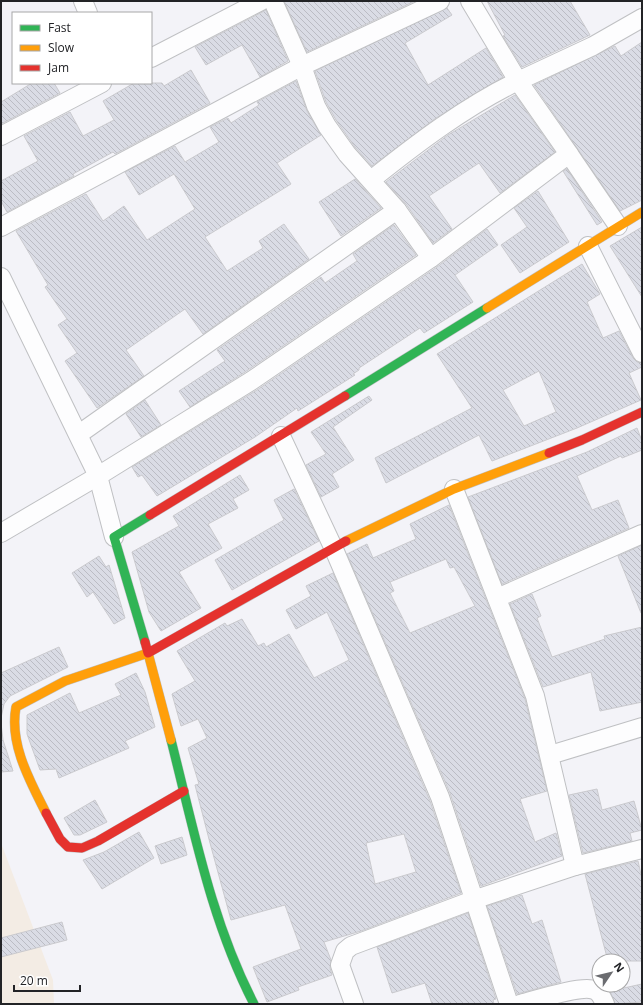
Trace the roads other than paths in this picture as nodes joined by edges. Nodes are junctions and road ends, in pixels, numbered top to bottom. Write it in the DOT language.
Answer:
graph roads {
  1 [pos="83,1"];
  2 [pos="261,1"];
  3 [pos="273,1"];
  4 [pos="440,1"];
  5 [pos="470,1"];
  6 [pos="413,6"];
  7 [pos="88,12"];
  8 [pos="642,18"];
  9 [pos="152,57"];
  10 [pos="302,66"];
  11 [pos="518,81"];
  12 [pos="100,84"];
  13 [pos="1,136"];
  14 [pos="569,154"];
  15 [pos="371,180"];
  16 [pos="396,210"];
  17 [pos="642,212"];
  18 [pos="618,226"];
  19 [pos="1,227"];
  20 [pos="588,246"];
  21 [pos="431,258"];
  22 [pos="1,277"];
  23 [pos="642,353"];
  24 [pos="642,412"];
  25 [pos="79,434"];
  26 [pos="281,436"];
  27 [pos="98,476"];
  28 [pos="454,489"];
  29 [pos="1,533"];
  30 [pos="642,534"];
  31 [pos="114,537"];
  32 [pos="333,547"];
  33 [pos="497,598"];
  34 [pos="148,653"];
  35 [pos="642,727"];
  36 [pos="550,755"];
  37 [pos="184,791"];
  38 [pos="642,849"];
  39 [pos="576,866"];
  40 [pos="476,899"];
  41 [pos="254,1004"];
  42 [pos="354,1004"];
  43 [pos="510,1004"];
  44 [pos="520,1004"];
  45 [pos="605,1004"];
  1 -- 7 [label="street"];
  2 -- 9 [label="street"];
  3 -- 10 [label="street"];
  4 -- 6 [label="street"];
  5 -- 11 [label="street"];
  6 -- 10 [label="street"];
  8 -- 11 [label="street"];
  10 -- 15 [label="street"];
  10 -- 19 [label="street"];
  11 -- 14 [label="street"];
  11 -- 15 [label="street"];
  12 -- 13 [label="street"];
  14 -- 18 [label="street"];
  14 -- 21 [label="street"];
  15 -- 16 [label="street"];
  16 -- 21 [label="street"];
  16 -- 25 [label="street"];
  17 -- 18 [label="street"];
  18 -- 20 [label="street"];
  20 -- 23 [label="street"];
  20 -- 26 [label="street"];
  21 -- 27 [label="street"];
  22 -- 25 [label="street"];
  24 -- 28 [label="street"];
  25 -- 27 [label="street"];
  26 -- 31 [label="street"];
  26 -- 32 [label="street"];
  27 -- 29 [label="street"];
  27 -- 31 [label="street"];
  28 -- 32 [label="street"];
  28 -- 33 [label="street"];
  30 -- 33 [label="street"];
  31 -- 34 [label="street"];
  32 -- 34 [label="street"];
  32 -- 40 [label="street"];
  33 -- 36 [label="street"];
  34 -- 37 [label="street"];
  34 -- 37 [label="street"];
  35 -- 36 [label="street"];
  36 -- 39 [label="street"];
  37 -- 41 [label="street"];
  38 -- 39 [label="street"];
  39 -- 40 [label="street"];
  40 -- 42 [label="street"];
  40 -- 43 [label="street"];
  44 -- 45 [label="street"];
}
